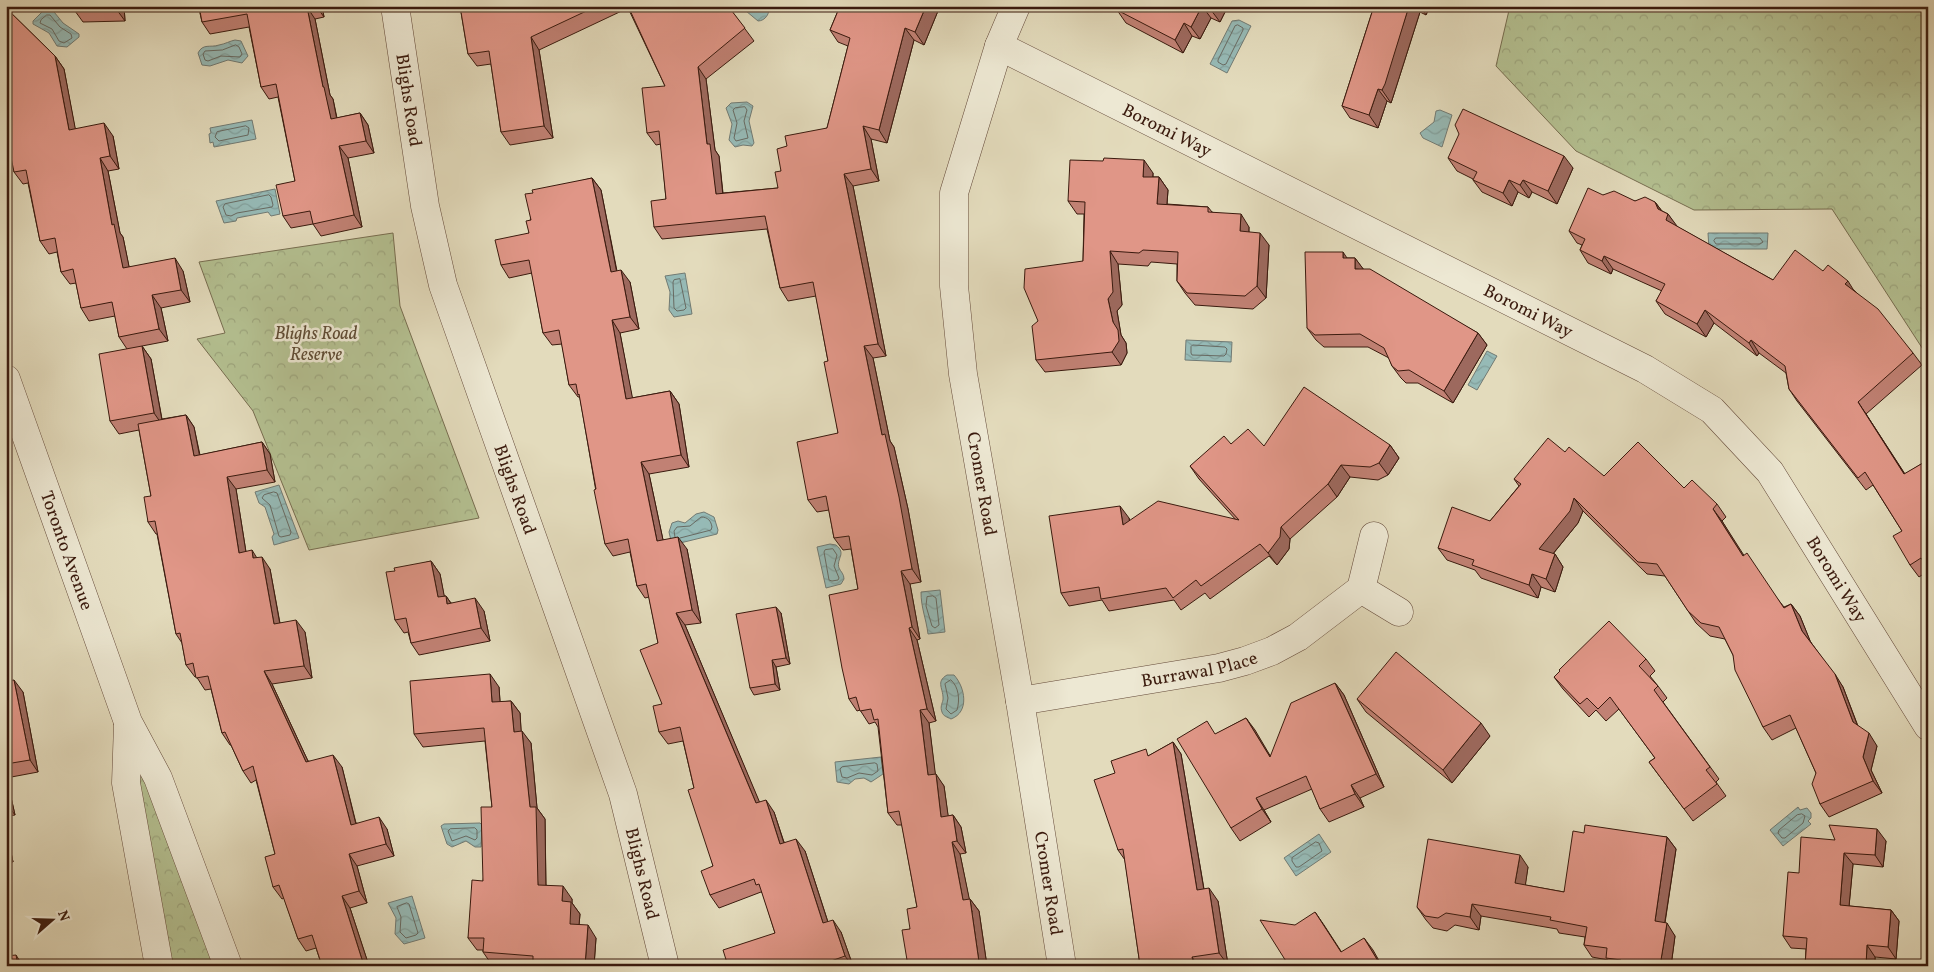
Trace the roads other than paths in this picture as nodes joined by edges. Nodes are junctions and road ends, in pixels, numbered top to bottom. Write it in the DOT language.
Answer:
graph roads {
  1 [pos="395,6"];
  2 [pos="1016,6"];
  3 [pos="999,46"];
  4 [pos="6,378"];
  5 [pos="1374,536"];
  6 [pos="1360,589"];
  7 [pos="1399,612"];
  8 [pos="1020,702"];
  9 [pos="128,722"];
  10 [pos="1928,726"];
  11 [pos="159,966"];
  12 [pos="228,966"];
  13 [pos="665,966"];
  14 [pos="1062,966"];
  1 -- 13 [label="street, Blighs Road"];
  2 -- 3 [label="street, Cromer Road"];
  3 -- 8 [label="street, Cromer Road"];
  3 -- 10 [label="street, Boromi Way"];
  4 -- 9 [label="street, Toronto Avenue"];
  5 -- 6 [label="street"];
  6 -- 7 [label="street"];
  6 -- 8 [label="street, Burrawal Place"];
  8 -- 14 [label="street, Cromer Road"];
  9 -- 11 [label="street, Toronto Avenue"];
  9 -- 12 [label="street, Toronto Avenue"];
}
